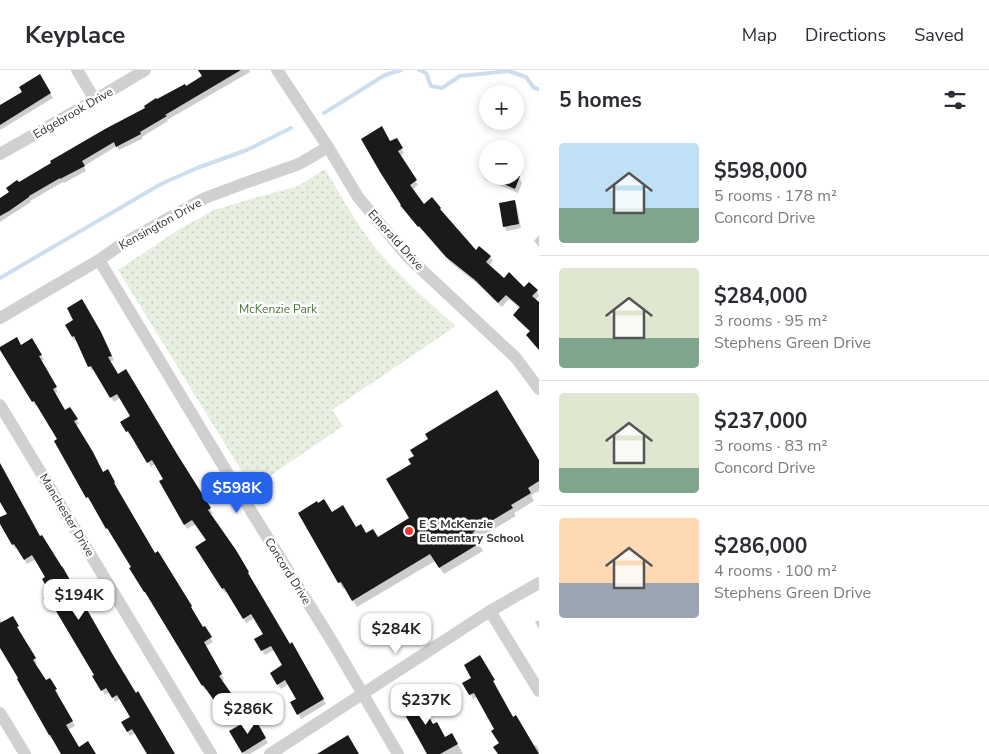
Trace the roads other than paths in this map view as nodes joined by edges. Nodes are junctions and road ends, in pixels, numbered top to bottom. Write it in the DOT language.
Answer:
graph roads {
  1 [pos="77,70"];
  2 [pos="145,70"];
  3 [pos="277,70"];
  4 [pos="96,100"];
  5 [pos="328,147"];
  6 [pos="0,154"];
  7 [pos="99,260"];
  8 [pos="0,318"];
  9 [pos="539,389"];
  10 [pos="0,405"];
  11 [pos="539,583"];
  12 [pos="490,611"];
  13 [pos="539,691"];
  14 [pos="362,693"];
  15 [pos="0,713"];
  16 [pos="25,754"];
  17 [pos="212,754"];
  18 [pos="270,754"];
  19 [pos="398,754"];
  1 -- 4 [label="street"];
  2 -- 4 [label="street, Edgebrook Drive"];
  3 -- 5 [label="street, Emerald Drive"];
  4 -- 6 [label="street, Edgebrook Drive"];
  5 -- 7 [label="street, Kensington Drive"];
  5 -- 9 [label="street, Emerald Drive"];
  7 -- 8 [label="street, Kensington Drive"];
  7 -- 14 [label="street, Concord Drive"];
  10 -- 17 [label="street, Manchester Drive"];
  11 -- 12 [label="street"];
  12 -- 13 [label="street"];
  12 -- 14 [label="street"];
  14 -- 18 [label="street"];
  14 -- 19 [label="street, Concord Drive"];
  15 -- 16 [label="street"];
}
